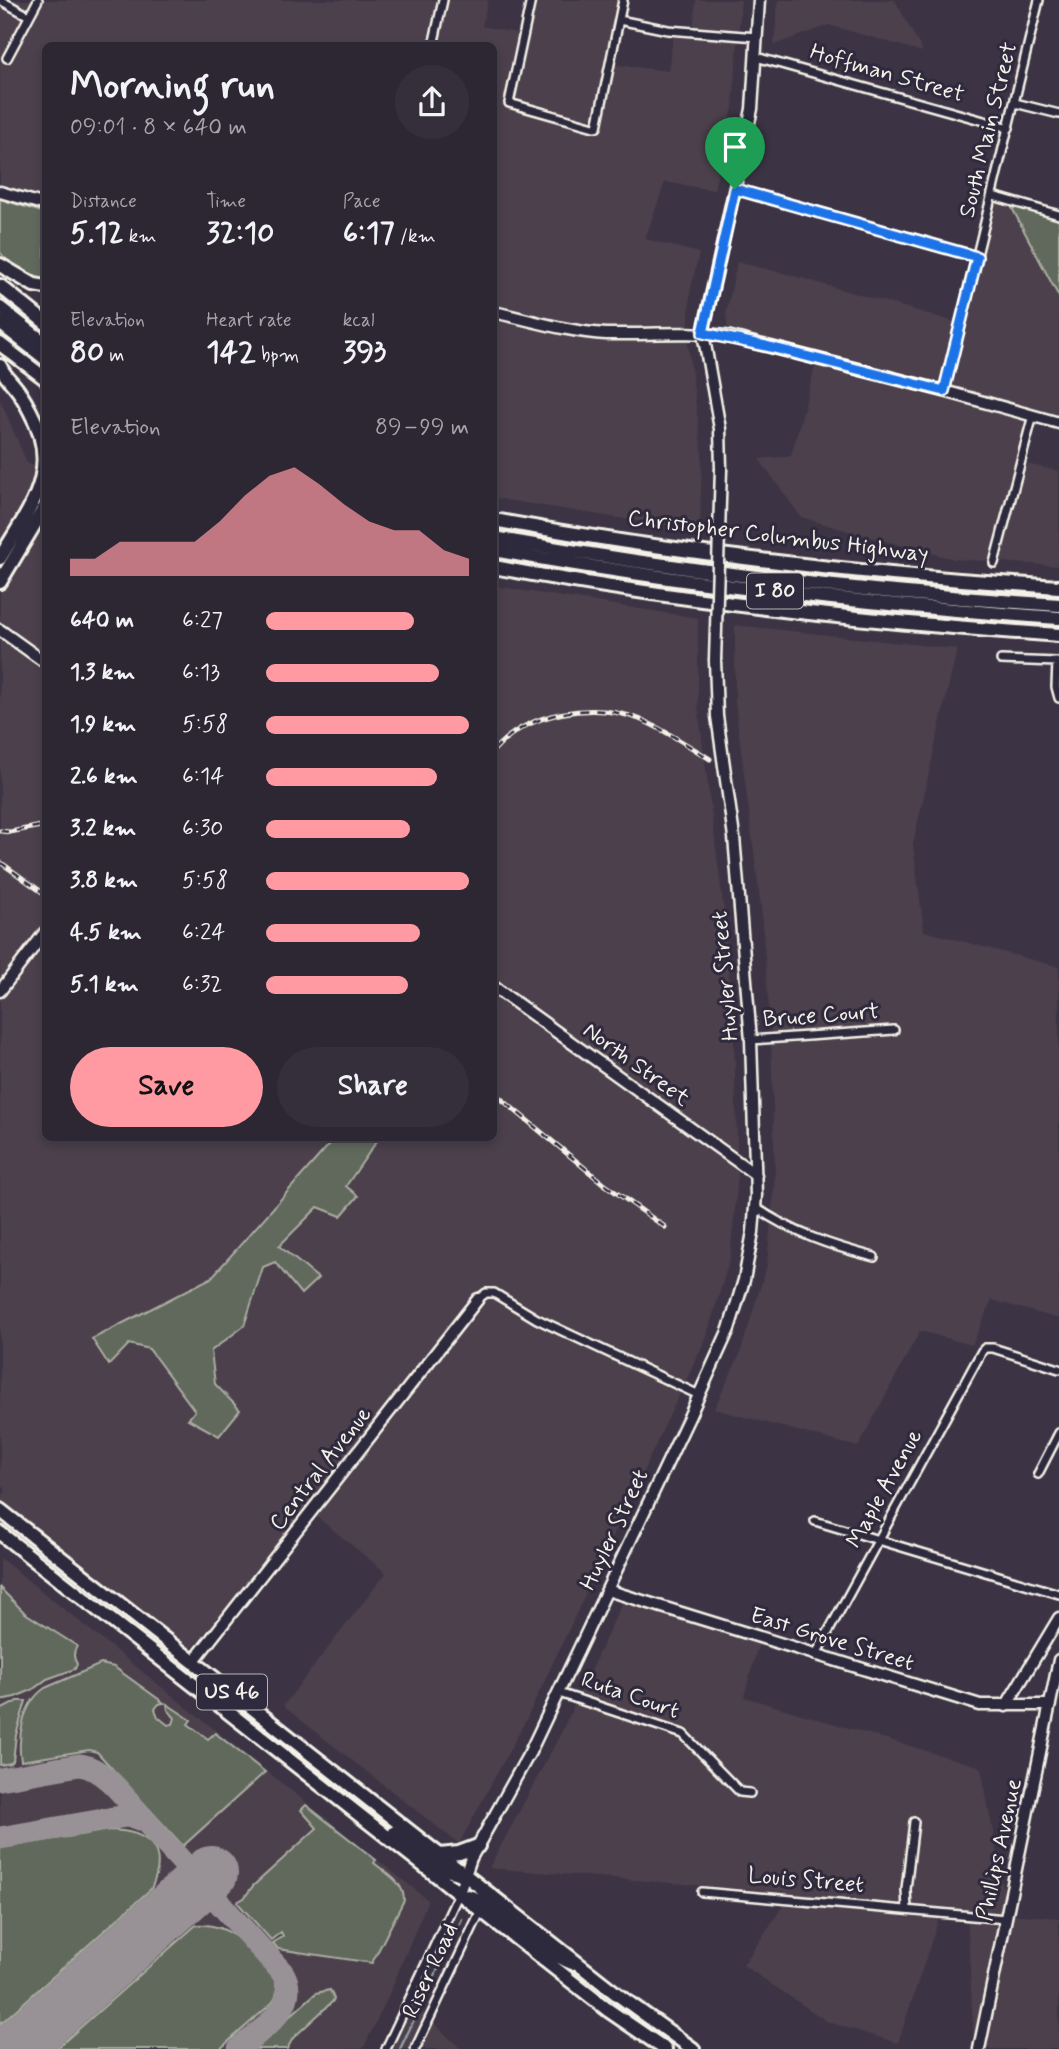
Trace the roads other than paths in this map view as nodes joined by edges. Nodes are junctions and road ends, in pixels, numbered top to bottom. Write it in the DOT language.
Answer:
graph roads {
  1 [pos="0,0"];
  2 [pos="38,0"];
  3 [pos="443,0"];
  4 [pos="531,0"];
  5 [pos="624,0"];
  6 [pos="760,0"];
  7 [pos="1040,0"];
  8 [pos="29,16"];
  9 [pos="619,20"];
  10 [pos="757,37"];
  11 [pos="434,42"];
  12 [pos="755,57"];
  13 [pos="6,58"];
  14 [pos="1015,103"];
  15 [pos="1059,114"];
  16 [pos="1009,128"];
  17 [pos="735,189"];
  18 [pos="0,192"];
  19 [pos="993,196"];
  20 [pos="42,204"];
  21 [pos="1059,215"];
  22 [pos="977,257"];
  23 [pos="0,265"];
  24 [pos="0,286"];
  25 [pos="42,286"];
  26 [pos="0,308"];
  27 [pos="497,313"];
  28 [pos="42,320"];
  29 [pos="0,323"];
  30 [pos="703,333"];
  31 [pos="42,341"];
  32 [pos="0,344"];
  33 [pos="42,356"];
  34 [pos="0,366"];
  35 [pos="42,376"];
  36 [pos="944,391"];
  37 [pos="1033,415"];
  38 [pos="1059,423"];
  39 [pos="42,440"];
  40 [pos="42,478"];
  41 [pos="42,512"];
  42 [pos="497,520"];
  43 [pos="497,539"];
  44 [pos="497,551"];
  45 [pos="0,558"];
  46 [pos="994,564"];
  47 [pos="497,569"];
  48 [pos="0,582"];
  49 [pos="1059,587"];
  50 [pos="1059,606"];
  51 [pos="1059,618"];
  52 [pos="0,630"];
  53 [pos="1059,635"];
  54 [pos="42,660"];
  55 [pos="1001,660"];
  56 [pos="1059,698"];
  57 [pos="42,936"];
  58 [pos="497,989"];
  59 [pos="0,990"];
  60 [pos="894,1030"];
  61 [pos="751,1040"];
  62 [pos="756,1175"];
  63 [pos="755,1207"];
  64 [pos="874,1257"];
  65 [pos="478,1299"];
  66 [pos="1059,1369"];
  67 [pos="699,1395"];
  68 [pos="1059,1433"];
  69 [pos="1038,1474"];
  70 [pos="0,1510"];
  71 [pos="815,1521"];
  72 [pos="0,1533"];
  73 [pos="879,1540"];
  74 [pos="607,1590"];
  75 [pos="1059,1594"];
  76 [pos="1059,1619"];
  77 [pos="815,1656"];
  78 [pos="1059,1660"];
  79 [pos="193,1662"];
  80 [pos="559,1693"];
  81 [pos="1006,1706"];
  82 [pos="1052,1710"];
  83 [pos="330,1792"];
  84 [pos="750,1793"];
  85 [pos="914,1822"];
  86 [pos="478,1846"];
  87 [pos="439,1855"];
  88 [pos="465,1875"];
  89 [pos="702,1892"];
  90 [pos="458,1893"];
  91 [pos="481,1910"];
  92 [pos="907,1910"];
  93 [pos="1006,1919"];
  94 [pos="585,1969"];
  95 [pos="386,2049"];
  96 [pos="415,2049"];
  97 [pos="665,2049"];
  98 [pos="692,2049"];
  99 [pos="979,2049"];
  1 -- 8 [label="street"];
  2 -- 8 [label="street"];
  3 -- 11 [label="street"];
  4 -- 9 [label="street"];
  5 -- 9 [label="street"];
  6 -- 10 [label="street, Huyler Street"];
  7 -- 14 [label="street, South Main Street"];
  8 -- 13 [label="street"];
  9 -- 10 [label="street"];
  10 -- 12 [label="street, Huyler Street"];
  12 -- 16 [label="street, Hoffman Street"];
  12 -- 17 [label="street, Huyler Street"];
  14 -- 15 [label="street"];
  14 -- 16 [label="street, South Main Street"];
  16 -- 19 [label="street, South Main Street"];
  17 -- 22 [label="street"];
  17 -- 30 [label="street, Huyler Street"];
  18 -- 20 [label="street"];
  19 -- 21 [label="street"];
  19 -- 22 [label="street, South Main Street"];
  22 -- 36 [label="street, South Main Street"];
  23 -- 25 [label="highway"];
  24 -- 28 [label="highway"];
  26 -- 31 [label="highway"];
  27 -- 30 [label="street"];
  29 -- 33 [label="highway"];
  30 -- 36 [label="street"];
  30 -- 61 [label="street, Huyler Street, bridge"];
  32 -- 35 [label="highway"];
  34 -- 39 [label="highway"];
  36 -- 37 [label="street"];
  37 -- 38 [label="street"];
  37 -- 46 [label="street"];
  40 -- 45 [label="highway"];
  41 -- 48 [label="highway"];
  42 -- 49 [label="highway, Christopher Columbus Highway / I 80"];
  43 -- 50 [label="highway, Christopher Columbus Highway / I 80"];
  44 -- 51 [label="highway, I 80"];
  47 -- 53 [label="highway, I 80"];
  52 -- 54 [label="street"];
  55 -- 56 [label="street"];
  57 -- 59 [label="street"];
  58 -- 62 [label="street, North Street"];
  60 -- 61 [label="street, Bruce Court"];
  61 -- 62 [label="street, Huyler Street"];
  62 -- 63 [label="street, Huyler Street"];
  63 -- 64 [label="street"];
  63 -- 67 [label="street, Huyler Street"];
  65 -- 67 [label="street"];
  65 -- 79 [label="street, Central Avenue"];
  66 -- 73 [label="street, Maple Avenue"];
  67 -- 74 [label="street, Huyler Street"];
  68 -- 69 [label="street"];
  70 -- 79 [label="highway, US 46"];
  71 -- 73 [label="street"];
  72 -- 83 [label="highway, US 46"];
  73 -- 75 [label="street"];
  73 -- 77 [label="street, Maple Avenue"];
  74 -- 77 [label="street, East Grove Street"];
  74 -- 80 [label="street, Huyler Street"];
  76 -- 81 [label="street"];
  77 -- 81 [label="street, East Grove Street"];
  78 -- 82 [label="street, Phillips Avenue"];
  79 -- 87 [label="highway, US 46"];
  80 -- 84 [label="street, Ruta Court"];
  80 -- 86 [label="street, Huyler Street"];
  81 -- 82 [label="street, East Grove Street"];
  82 -- 93 [label="street, Phillips Avenue"];
  83 -- 88 [label="highway"];
  83 -- 90 [label="highway, US 46"];
  85 -- 92 [label="street"];
  86 -- 87 [label="highway"];
  86 -- 88 [label="street, Huyler Street"];
  87 -- 88 [label="highway, US 46"];
  88 -- 90 [label="street, Huyler Street"];
  88 -- 94 [label="highway, US 46"];
  89 -- 92 [label="street, Louis Street"];
  90 -- 91 [label="highway, US 46"];
  90 -- 94 [label="highway"];
  90 -- 95 [label="street"];
  91 -- 96 [label="street, Riser Road"];
  91 -- 97 [label="highway, US 46"];
  92 -- 93 [label="street, Louis Street"];
  93 -- 99 [label="street, Phillips Avenue"];
  94 -- 98 [label="highway, US 46"];
}
